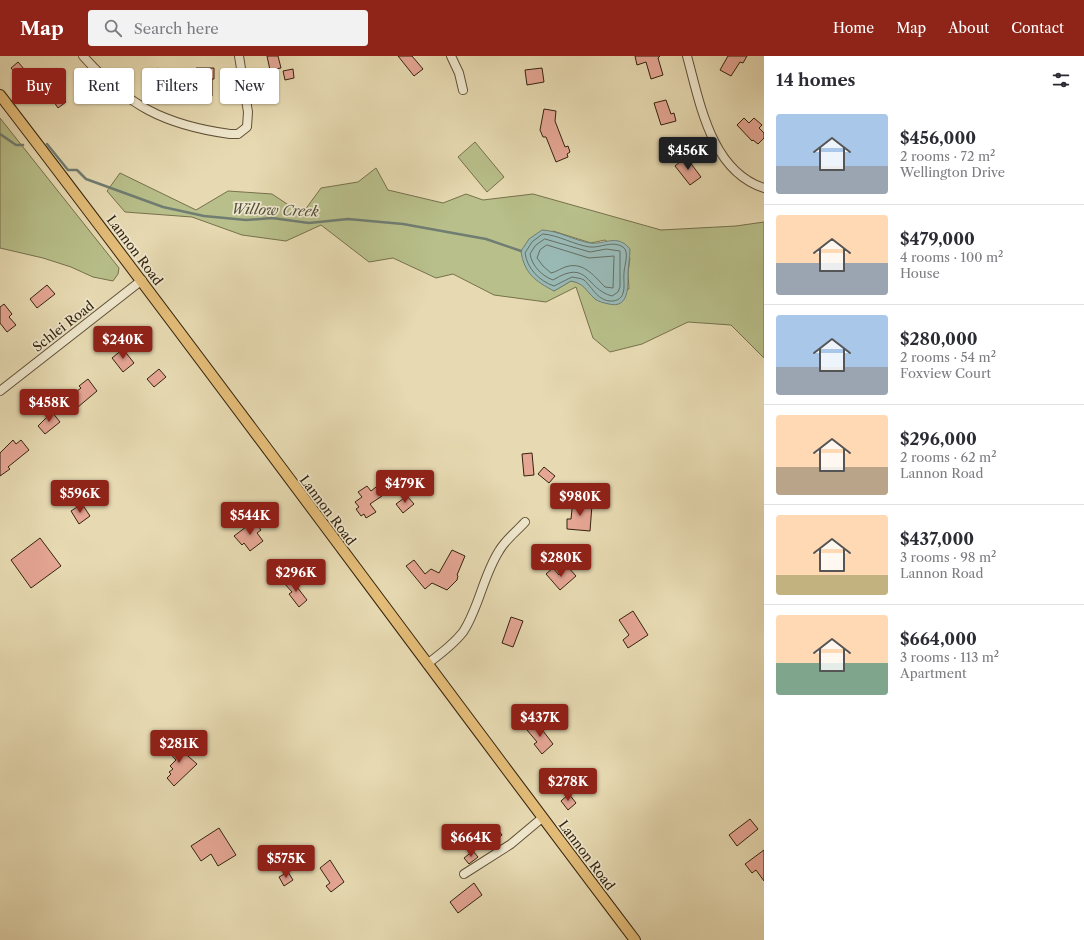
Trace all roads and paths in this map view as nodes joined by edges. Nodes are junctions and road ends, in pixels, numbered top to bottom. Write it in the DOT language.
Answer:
graph roads {
  1 [pos="83,56"];
  2 [pos="239,56"];
  3 [pos="451,56"];
  4 [pos="687,56"];
  5 [pos="463,90"];
  6 [pos="0,95"];
  7 [pos="764,188"];
  8 [pos="142,280"];
  9 [pos="0,391"];
  10 [pos="525,522"];
  11 [pos="426,664"];
  12 [pos="542,818"];
  13 [pos="464,874"];
  14 [pos="635,940"];
  1 -- 2 [label="street"];
  3 -- 5 [label="street"];
  4 -- 7 [label="street"];
  6 -- 8 [label="main road, Lannon Road"];
  8 -- 9 [label="street, Schlei Road"];
  8 -- 11 [label="main road, Lannon Road"];
  10 -- 11 [label="street"];
  11 -- 12 [label="main road, Lannon Road"];
  12 -- 13 [label="street"];
  12 -- 14 [label="main road, Lannon Road"];
}
